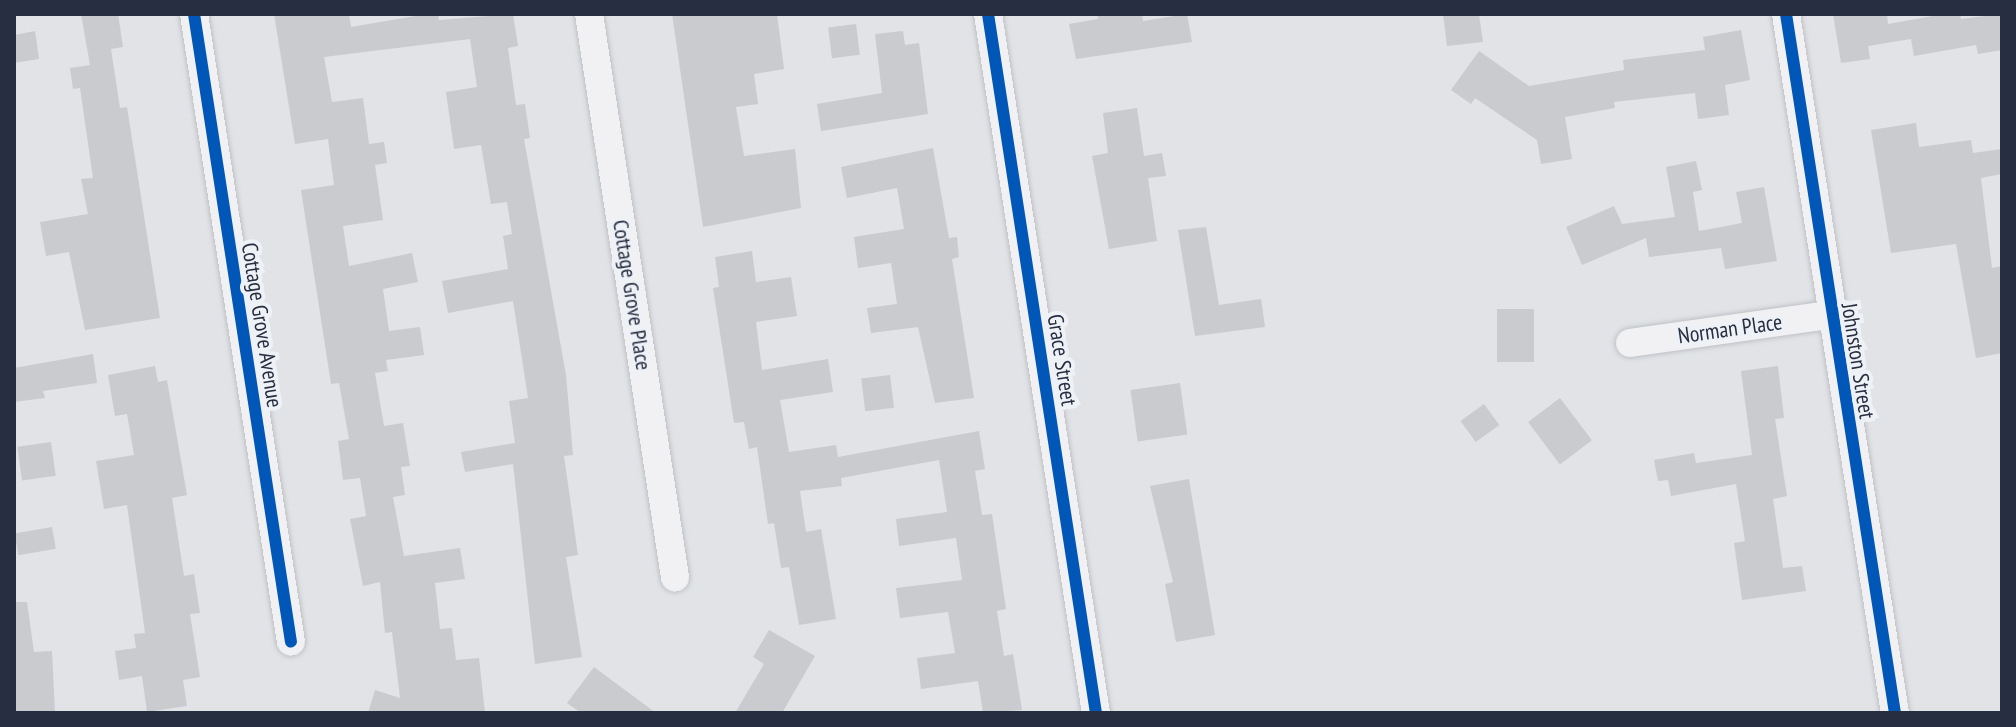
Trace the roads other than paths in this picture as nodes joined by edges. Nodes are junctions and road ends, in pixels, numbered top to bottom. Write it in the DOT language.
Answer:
graph roads {
  1 [pos="194,14"];
  2 [pos="589,14"];
  3 [pos="988,14"];
  4 [pos="1786,14"];
  5 [pos="1830,315"];
  6 [pos="1630,343"];
  7 [pos="675,577"];
  8 [pos="291,642"];
  9 [pos="1096,713"];
  10 [pos="1895,713"];
  1 -- 8 [label="street, Cottage Grove Avenue"];
  2 -- 7 [label="street, Cottage Grove Place"];
  3 -- 9 [label="street, Grace Street"];
  4 -- 5 [label="street, Johnston Street"];
  5 -- 6 [label="street, Norman Place"];
  5 -- 10 [label="street, Johnston Street"];
}
